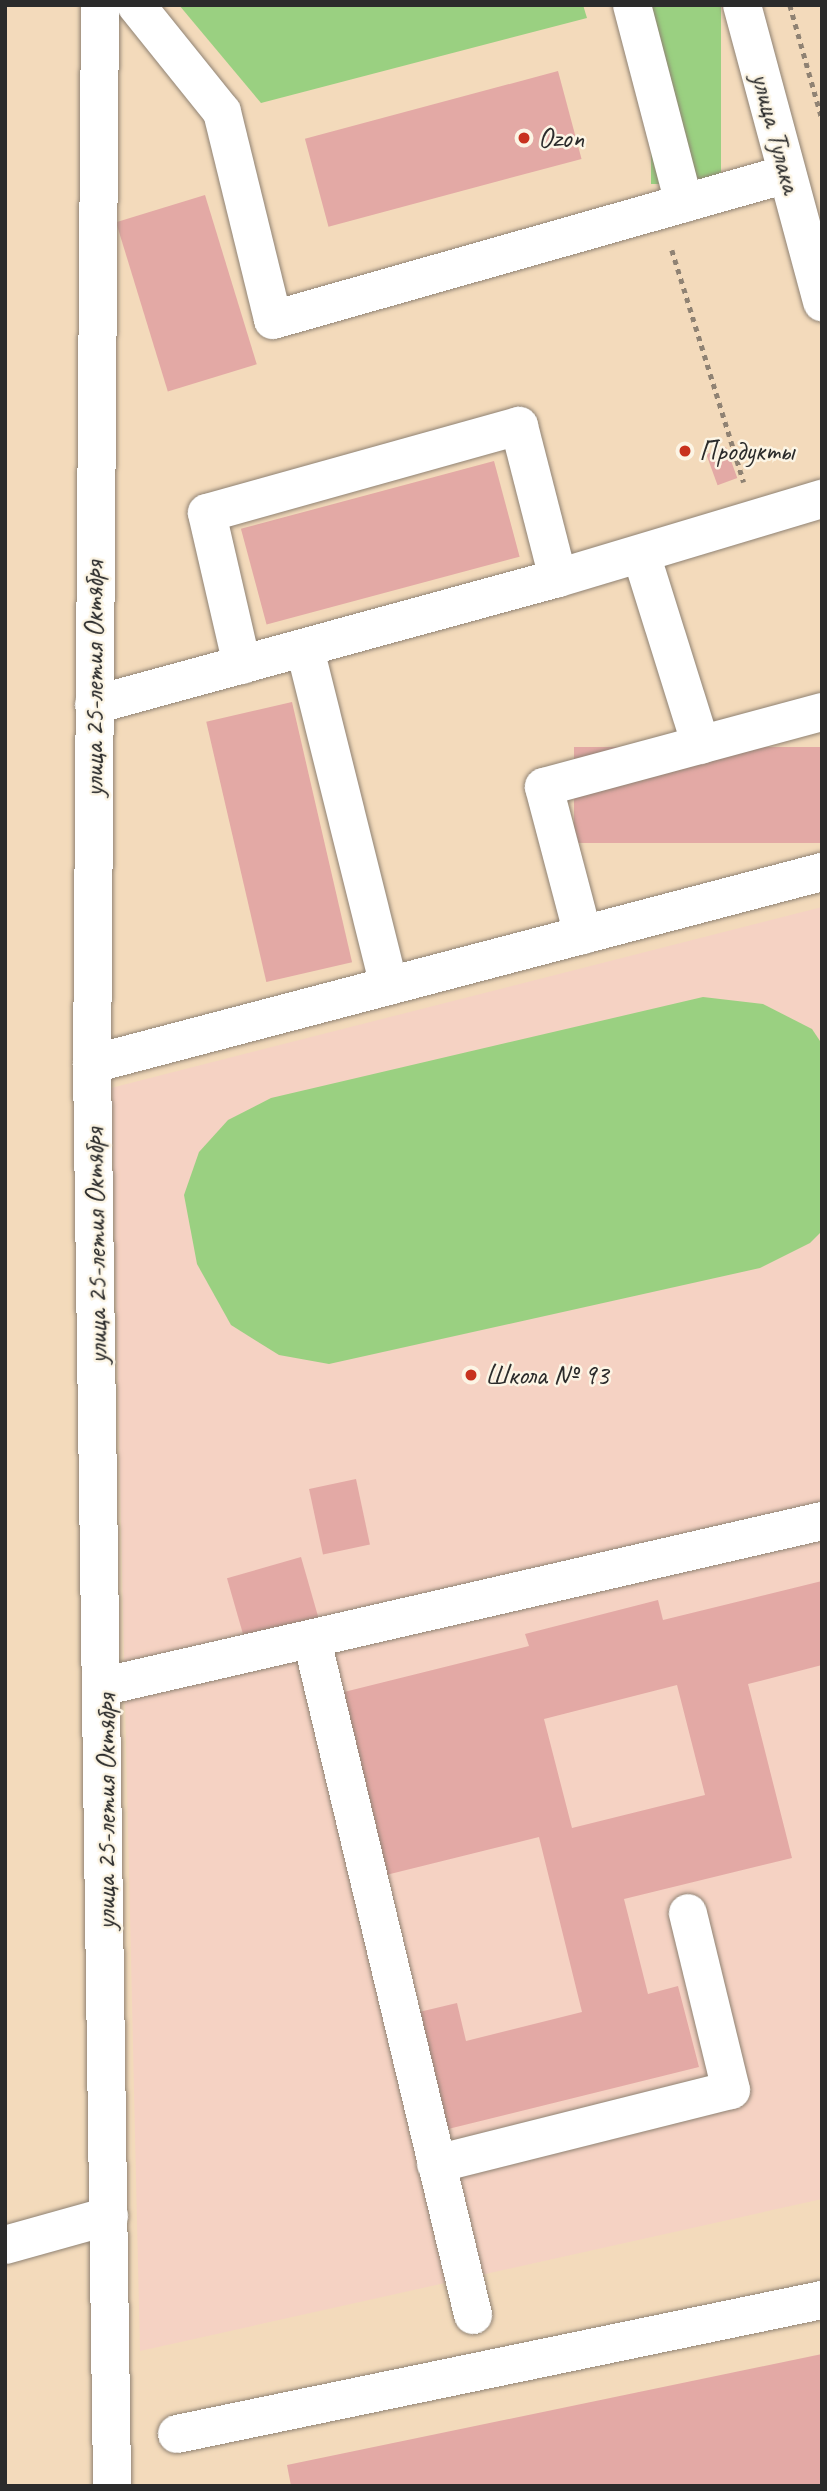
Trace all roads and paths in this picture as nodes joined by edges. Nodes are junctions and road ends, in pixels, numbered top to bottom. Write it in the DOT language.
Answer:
graph roads {
  1 [pos="100,5"];
  2 [pos="136,5"];
  3 [pos="632,5"];
  4 [pos="742,5"];
  5 [pos="790,5"];
  6 [pos="822,119"];
  7 [pos="787,174"];
  8 [pos="672,207"];
  9 [pos="822,302"];
  10 [pos="822,499"];
  11 [pos="756,519"];
  12 [pos="641,554"];
  13 [pos="558,578"];
  14 [pos="305,649"];
  15 [pos="242,665"];
  16 [pos="94,705"];
  17 [pos="822,712"];
  18 [pos="701,745"];
  19 [pos="822,872"];
  20 [pos="583,935"];
  21 [pos="389,986"];
  22 [pos="92,1063"];
  23 [pos="822,1521"];
  24 [pos="313,1640"];
  25 [pos="104,1686"];
  26 [pos="688,1913"];
  27 [pos="436,2164"];
  28 [pos="109,2216"];
  29 [pos="5,2245"];
  30 [pos="822,2300"];
  31 [pos="473,2315"];
  32 [pos="177,2434"];
  33 [pos="104,2484"];
  1 -- 16 [label="street, улица 25-летия Октября"];
  2 -- 8 [label="street"];
  3 -- 8 [label="street"];
  4 -- 7 [label="street, улица Тулака"];
  5 -- 6 [label="path"];
  7 -- 8 [label="street"];
  7 -- 9 [label="street, улица Тулака"];
  8 -- 11 [label="path"];
  10 -- 11 [label="street"];
  11 -- 12 [label="street"];
  12 -- 13 [label="street"];
  12 -- 18 [label="street"];
  13 -- 14 [label="street"];
  13 -- 15 [label="street"];
  14 -- 15 [label="street"];
  14 -- 21 [label="street"];
  15 -- 16 [label="street"];
  16 -- 22 [label="street, улица 25-летия Октября"];
  17 -- 18 [label="street"];
  18 -- 20 [label="street"];
  19 -- 20 [label="street"];
  20 -- 21 [label="street"];
  21 -- 22 [label="street"];
  22 -- 25 [label="street, улица 25-летия Октября"];
  23 -- 24 [label="street"];
  24 -- 25 [label="street"];
  24 -- 27 [label="street"];
  25 -- 28 [label="street, улица 25-летия Октября"];
  26 -- 27 [label="street"];
  27 -- 31 [label="street"];
  28 -- 29 [label="street"];
  28 -- 33 [label="street, улица 25-летия Октября"];
  30 -- 32 [label="street"];
}
